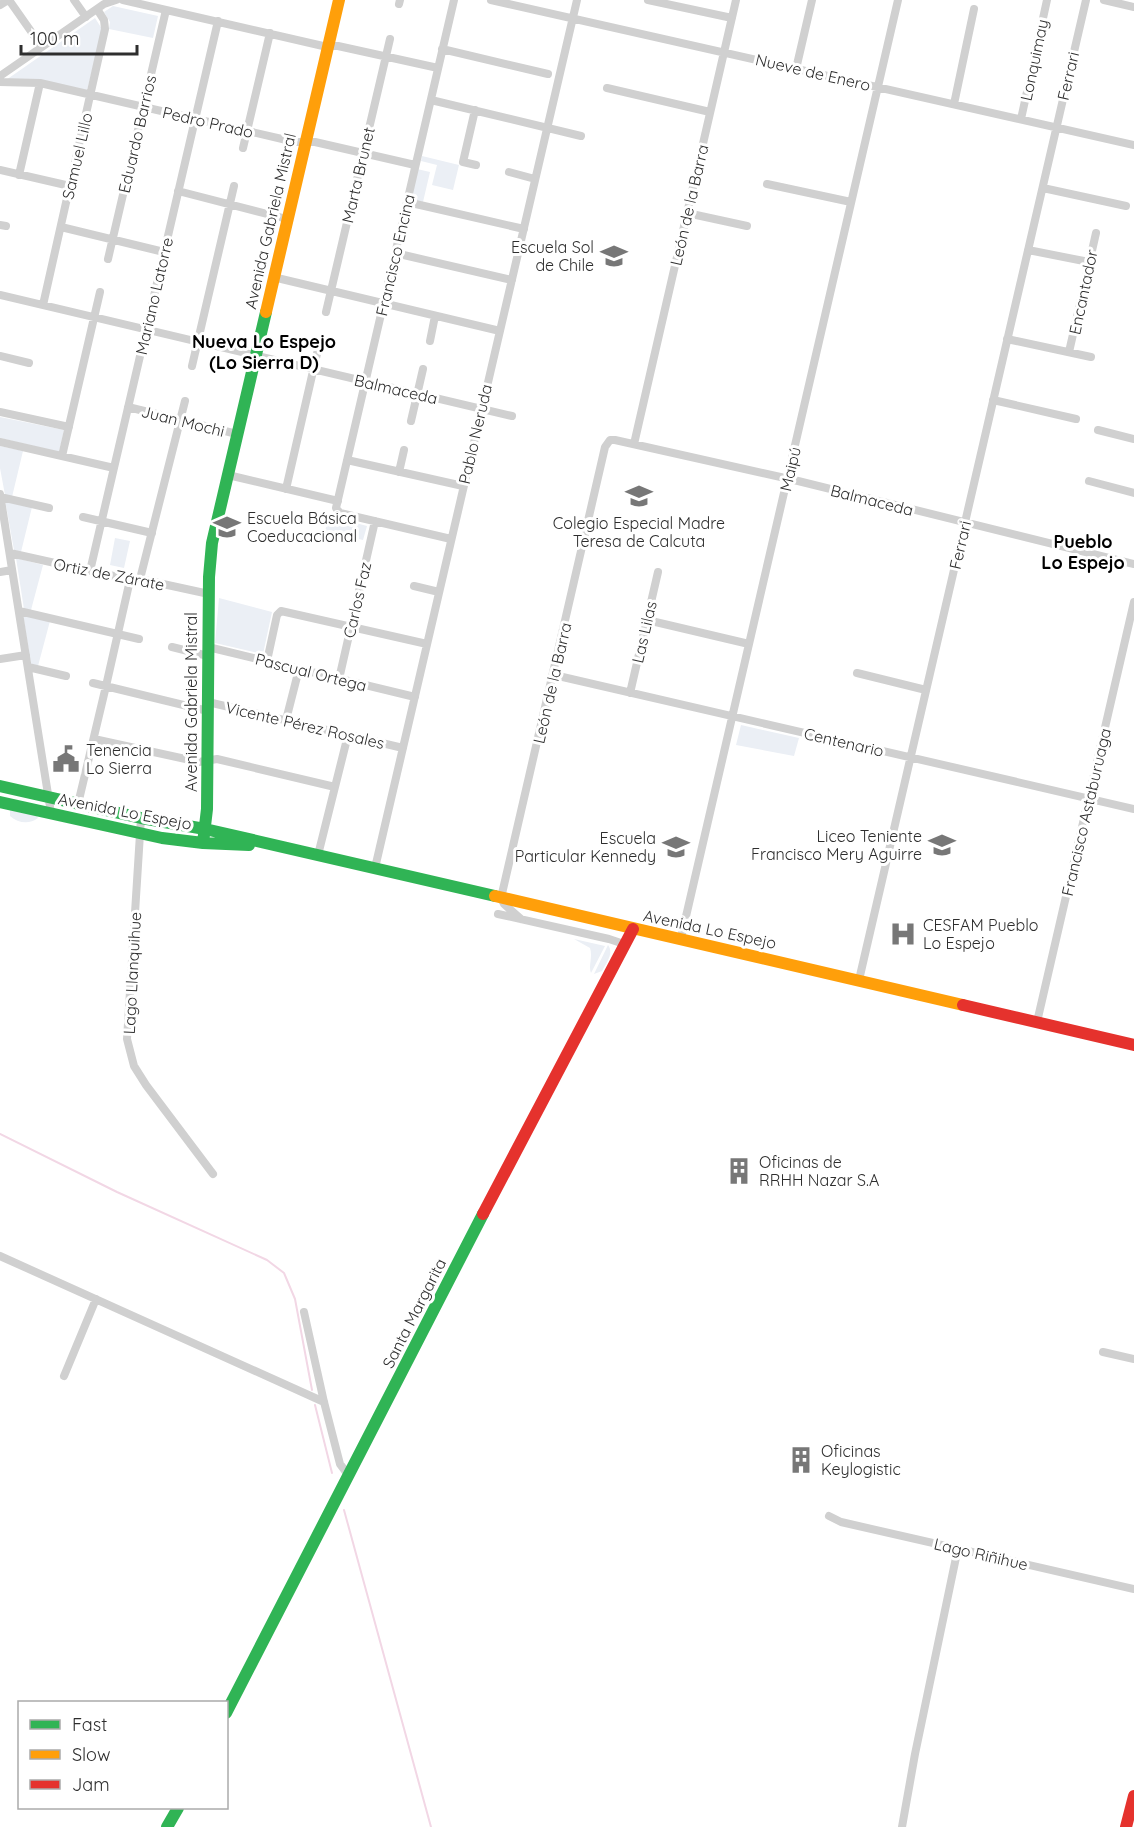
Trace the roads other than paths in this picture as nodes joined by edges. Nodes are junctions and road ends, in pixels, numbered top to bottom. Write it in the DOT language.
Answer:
graph roads {
  1 [pos="8,0"];
  2 [pos="74,0"];
  3 [pos="116,0"];
  4 [pos="123,0"];
  5 [pos="339,0"];
  6 [pos="454,0"];
  7 [pos="491,0"];
  8 [pos="578,0"];
  9 [pos="648,0"];
  10 [pos="736,0"];
  11 [pos="812,0"];
  12 [pos="898,0"];
  13 [pos="1047,0"];
  14 [pos="1086,0"];
  15 [pos="1104,0"];
  16 [pos="0,5"];
  17 [pos="1134,7"];
  18 [pos="97,9"];
  19 [pos="974,9"];
  20 [pos="166,10"];
  21 [pos="86,17"];
  22 [pos="732,18"];
  23 [pos="573,19"];
  24 [pos="218,21"];
  25 [pos="270,33"];
  26 [pos="390,39"];
  27 [pos="328,46"];
  28 [pos="42,47"];
  29 [pos="442,48"];
  30 [pos="724,53"];
  31 [pos="386,57"];
  32 [pos="438,68"];
  33 [pos="796,69"];
  34 [pos="548,74"];
  35 [pos="0,76"];
  36 [pos="0,82"];
  37 [pos="40,82"];
  38 [pos="878,87"];
  39 [pos="608,88"];
  40 [pos="91,94"];
  41 [pos="431,100"];
  42 [pos="954,104"];
  43 [pos="143,107"];
  44 [pos="475,110"];
  45 [pos="710,112"];
  46 [pos="195,119"];
  47 [pos="1021,119"];
  48 [pos="1057,127"];
  49 [pos="548,128"];
  50 [pos="247,131"];
  51 [pos="581,136"];
  52 [pos="305,142"];
  53 [pos="1134,145"];
  54 [pos="243,148"];
  55 [pos="363,154"];
  56 [pos="416,165"];
  57 [pos="476,165"];
  58 [pos="0,171"];
  59 [pos="509,172"];
  60 [pos="19,175"];
  61 [pos="535,179"];
  62 [pos="767,184"];
  63 [pos="70,186"];
  64 [pos="234,186"];
  65 [pos="1043,188"];
  66 [pos="178,191"];
  67 [pos="407,202"];
  68 [pos="851,202"];
  69 [pos="230,204"];
  70 [pos="1126,206"];
  71 [pos="687,213"];
  72 [pos="287,219"];
  73 [pos="747,226"];
  74 [pos="61,227"];
  75 [pos="524,228"];
  76 [pos="1096,233"];
  77 [pos="112,240"];
  78 [pos="1028,250"];
  79 [pos="164,252"];
  80 [pos="395,253"];
  81 [pos="108,259"];
  82 [pos="1089,262"];
  83 [pos="273,277"];
  84 [pos="512,280"];
  85 [pos="331,291"];
  86 [pos="100,292"];
  87 [pos="0,296"];
  88 [pos="384,303"];
  89 [pos="43,305"];
  90 [pos="326,312"];
  91 [pos="435,315"];
  92 [pos="94,318"];
  93 [pos="146,330"];
  94 [pos="500,331"];
  95 [pos="1007,339"];
  96 [pos="430,340"];
  97 [pos="198,342"];
  98 [pos="319,345"];
  99 [pos="1069,352"];
  100 [pos="0,356"];
  101 [pos="255,356"];
  102 [pos="1091,357"];
  103 [pos="29,363"];
  104 [pos="192,366"];
  105 [pos="314,369"];
  106 [pos="423,369"];
  107 [pos="365,382"];
  108 [pos="417,394"];
  109 [pos="993,400"];
  110 [pos="185,401"];
  111 [pos="128,407"];
  112 [pos="481,409"];
  113 [pos="0,412"];
  114 [pos="512,416"];
  115 [pos="1076,419"];
  116 [pos="180,420"];
  117 [pos="411,421"];
  118 [pos="69,427"];
  119 [pos="1098,430"];
  120 [pos="237,434"];
  121 [pos="1134,439"];
  122 [pos="610,440"];
  123 [pos="0,442"];
  124 [pos="634,444"];
  125 [pos="404,450"];
  126 [pos="62,456"];
  127 [pos="347,460"];
  128 [pos="114,468"];
  129 [pos="399,472"];
  130 [pos="228,475"];
  131 [pos="788,479"];
  132 [pos="1089,481"];
  133 [pos="463,486"];
  134 [pos="286,489"];
  135 [pos="1134,493"];
  136 [pos="0,496"];
  137 [pos="338,501"];
  138 [pos="49,508"];
  139 [pos="83,517"];
  140 [pos="101,521"];
  141 [pos="375,521"];
  142 [pos="965,522"];
  143 [pos="152,533"];
  144 [pos="451,539"];
  145 [pos="10,553"];
  146 [pos="1134,564"];
  147 [pos="12,570"];
  148 [pos="90,571"];
  149 [pos="0,572"];
  150 [pos="658,572"];
  151 [pos="130,579"];
  152 [pos="140,579"];
  153 [pos="414,586"];
  154 [pos="439,592"];
  155 [pos="208,594"];
  156 [pos="1134,602"];
  157 [pos="19,611"];
  158 [pos="646,620"];
  159 [pos="351,627"];
  160 [pos="118,634"];
  161 [pos="139,639"];
  162 [pos="427,644"];
  163 [pos="749,644"];
  164 [pos="172,647"];
  165 [pos="208,651"];
  166 [pos="26,655"];
  167 [pos="0,659"];
  168 [pos="267,661"];
  169 [pos="28,667"];
  170 [pos="299,669"];
  171 [pos="857,673"];
  172 [pos="554,675"];
  173 [pos="66,676"];
  174 [pos="339,679"];
  175 [pos="93,683"];
  176 [pos="106,686"];
  177 [pos="926,690"];
  178 [pos="630,693"];
  179 [pos="415,697"];
  180 [pos="208,706"];
  181 [pos="733,716"];
  182 [pos="286,720"];
  183 [pos="348,735"];
  184 [pos="94,739"];
  185 [pos="403,748"];
  186 [pos="911,758"];
  187 [pos="207,761"];
  188 [pos="0,786"];
  189 [pos="335,787"];
  190 [pos="48,797"];
  191 [pos="1089,798"];
  192 [pos="0,802"];
  193 [pos="78,804"];
  194 [pos="1134,808"];
  195 [pos="51,813"];
  196 [pos="141,818"];
  197 [pos="205,829"];
  198 [pos="141,834"];
  199 [pos="203,843"];
  200 [pos="280,847"];
  201 [pos="318,855"];
  202 [pos="375,868"];
  203 [pos="501,898"];
  204 [pos="498,914"];
  205 [pos="521,919"];
  206 [pos="633,929"];
  207 [pos="681,938"];
  208 [pos="624,944"];
  209 [pos="859,980"];
  210 [pos="1037,1022"];
  211 [pos="1134,1045"];
  212 [pos="213,1174"];
  213 [pos="0,1256"];
  214 [pos="96,1299"];
  215 [pos="304,1312"];
  216 [pos="1102,1352"];
  217 [pos="1134,1359"];
  218 [pos="64,1376"];
  219 [pos="324,1402"];
  220 [pos="350,1476"];
  221 [pos="829,1516"];
  222 [pos="958,1548"];
  223 [pos="1134,1589"];
  224 [pos="228,1709"];
  225 [pos="1134,1796"];
  226 [pos="177,1809"];
  227 [pos="167,1827"];
  228 [pos="902,1827"];
  229 [pos="1126,1827"];
  1 -- 16 [label="street"];
  1 -- 28 [label="street"];
  2 -- 21 [label="street"];
  3 -- 18 [label="street"];
  4 -- 20 [label="street"];
  5 -- 27 [label="main road, Avenida Gabriela Mistral"];
  6 -- 29 [label="street, Francisco Encina"];
  7 -- 23 [label="street, Nueve de Enero"];
  8 -- 23 [label="street, Pablo Neruda"];
  9 -- 22 [label="street"];
  10 -- 22 [label="street, León de la Barra"];
  11 -- 33 [label="street"];
  12 -- 38 [label="street, Maipú"];
  13 -- 47 [label="street, Lonquimay"];
  14 -- 48 [label="street, Ferrari"];
  15 -- 17 [label="street"];
  18 -- 21 [label="street"];
  18 -- 40 [label="street, Samuel Lillo"];
  19 -- 42 [label="street"];
  20 -- 24 [label="street"];
  20 -- 43 [label="street, Eduardo Barrios"];
  21 -- 28 [label="street"];
  22 -- 30 [label="street, León de la Barra"];
  23 -- 30 [label="street, Nueve de Enero"];
  23 -- 49 [label="street, Pablo Neruda"];
  24 -- 25 [label="street"];
  24 -- 46 [label="street, Mariano Latorre"];
  25 -- 27 [label="street"];
  25 -- 50 [label="street"];
  26 -- 31 [label="street, Marta Brunet"];
  27 -- 31 [label="street"];
  27 -- 52 [label="main road, Avenida Gabriela Mistral"];
  28 -- 35 [label="street"];
  29 -- 32 [label="street, Francisco Encina"];
  29 -- 34 [label="street"];
  30 -- 33 [label="street, Nueve de Enero"];
  30 -- 45 [label="street, León de la Barra"];
  31 -- 32 [label="street"];
  31 -- 55 [label="street, Marta Brunet"];
  32 -- 41 [label="street, Francisco Encina"];
  33 -- 38 [label="street, Nueve de Enero"];
  36 -- 37 [label="street, Pedro Prado"];
  37 -- 40 [label="street, Pedro Prado"];
  37 -- 60 [label="street"];
  38 -- 42 [label="street, Nueve de Enero"];
  38 -- 68 [label="street, Maipú"];
  39 -- 45 [label="street"];
  40 -- 43 [label="street, Pedro Prado"];
  40 -- 63 [label="street, Samuel Lillo"];
  41 -- 44 [label="street"];
  41 -- 56 [label="street, Francisco Encina"];
  42 -- 47 [label="street, Nueve de Enero"];
  43 -- 46 [label="street, Pedro Prado"];
  43 -- 77 [label="street, Eduardo Barrios"];
  44 -- 49 [label="street"];
  44 -- 57 [label="street"];
  45 -- 71 [label="street, León de la Barra"];
  46 -- 50 [label="street, Pedro Prado"];
  46 -- 66 [label="street, Mariano Latorre"];
  47 -- 48 [label="street, Nueve de Enero"];
  48 -- 53 [label="street, Nueve de Enero"];
  48 -- 65 [label="street, Ferrari"];
  49 -- 51 [label="street"];
  49 -- 61 [label="street, Pablo Neruda"];
  50 -- 52 [label="street, Pedro Prado"];
  50 -- 54 [label="street"];
  52 -- 55 [label="street, Pedro Prado"];
  52 -- 72 [label="main road, Avenida Gabriela Mistral"];
  55 -- 56 [label="street, Pedro Prado"];
  55 -- 85 [label="street, Marta Brunet"];
  56 -- 67 [label="street, Francisco Encina"];
  58 -- 60 [label="street"];
  59 -- 61 [label="street"];
  60 -- 63 [label="street"];
  61 -- 75 [label="street, Pablo Neruda"];
  62 -- 68 [label="street"];
  63 -- 74 [label="street, Samuel Lillo"];
  64 -- 69 [label="street"];
  65 -- 70 [label="street"];
  65 -- 78 [label="street, Ferrari"];
  66 -- 69 [label="street"];
  66 -- 79 [label="street, Mariano Latorre"];
  67 -- 75 [label="street"];
  67 -- 80 [label="street, Francisco Encina"];
  68 -- 131 [label="street, Maipú"];
  69 -- 72 [label="street"];
  69 -- 97 [label="street"];
  71 -- 73 [label="street"];
  71 -- 124 [label="street, León de la Barra"];
  72 -- 83 [label="main road, Avenida Gabriela Mistral"];
  74 -- 77 [label="street"];
  74 -- 89 [label="street, Samuel Lillo"];
  75 -- 84 [label="street, Pablo Neruda"];
  76 -- 82 [label="street, Encantador"];
  77 -- 79 [label="street"];
  77 -- 81 [label="street, Eduardo Barrios"];
  78 -- 82 [label="street"];
  78 -- 95 [label="street, Ferrari"];
  79 -- 93 [label="street, Mariano Latorre"];
  80 -- 84 [label="street"];
  80 -- 88 [label="street, Francisco Encina"];
  82 -- 99 [label="street, Encantador"];
  83 -- 85 [label="street"];
  83 -- 101 [label="main road, Avenida Gabriela Mistral"];
  84 -- 94 [label="street, Pablo Neruda"];
  85 -- 88 [label="street"];
  85 -- 90 [label="street, Marta Brunet"];
  86 -- 92 [label="street"];
  87 -- 89 [label="street, Balmaceda"];
  88 -- 91 [label="street"];
  88 -- 107 [label="street, Francisco Encina"];
  89 -- 92 [label="street, Balmaceda"];
  91 -- 94 [label="street"];
  91 -- 96 [label="street"];
  92 -- 93 [label="street, Balmaceda"];
  92 -- 118 [label="street"];
  93 -- 97 [label="street, Balmaceda"];
  93 -- 111 [label="street, Mariano Latorre"];
  94 -- 112 [label="street, Pablo Neruda"];
  95 -- 99 [label="street"];
  95 -- 109 [label="street, Ferrari"];
  97 -- 101 [label="street, Balmaceda"];
  97 -- 104 [label="street"];
  98 -- 105 [label="street"];
  99 -- 102 [label="street"];
  100 -- 103 [label="street"];
  101 -- 105 [label="street, Balmaceda"];
  101 -- 120 [label="main road, Avenida Gabriela Mistral"];
  105 -- 107 [label="street, Balmaceda"];
  105 -- 134 [label="street"];
  106 -- 108 [label="street"];
  107 -- 108 [label="street, Balmaceda"];
  107 -- 127 [label="street, Francisco Encina"];
  108 -- 112 [label="street, Balmaceda"];
  108 -- 117 [label="street"];
  109 -- 115 [label="street"];
  109 -- 142 [label="street, Ferrari"];
  110 -- 116 [label="street"];
  111 -- 116 [label="street, Juan Mochi"];
  111 -- 128 [label="street, Mariano Latorre"];
  112 -- 114 [label="street, Balmaceda"];
  112 -- 133 [label="street, Pablo Neruda"];
  113 -- 118 [label="street"];
  116 -- 120 [label="street, Juan Mochi"];
  116 -- 143 [label="street"];
  118 -- 126 [label="street"];
  119 -- 121 [label="street"];
  120 -- 130 [label="main road, Avenida Gabriela Mistral"];
  122 -- 124 [label="street, Balmaceda"];
  122 -- 172 [label="street, León de la Barra"];
  123 -- 126 [label="street"];
  124 -- 131 [label="street, Balmaceda"];
  125 -- 129 [label="street"];
  126 -- 128 [label="street"];
  127 -- 129 [label="street"];
  127 -- 137 [label="street, Francisco Encina"];
  128 -- 140 [label="street, Mariano Latorre"];
  129 -- 133 [label="street"];
  130 -- 134 [label="street"];
  130 -- 155 [label="main road, Avenida Gabriela Mistral"];
  131 -- 142 [label="street, Balmaceda"];
  131 -- 163 [label="street, Maipú"];
  132 -- 135 [label="street"];
  133 -- 144 [label="street, Pablo Neruda"];
  134 -- 137 [label="street"];
  136 -- 138 [label="street"];
  136 -- 145 [label="street"];
  137 -- 141 [label="street, Francisco Encina"];
  139 -- 140 [label="street"];
  140 -- 143 [label="street"];
  140 -- 148 [label="street, Mariano Latorre"];
  141 -- 144 [label="street"];
  141 -- 159 [label="street, Carlos Faz"];
  142 -- 146 [label="street, Balmaceda"];
  142 -- 177 [label="street, Ferrari"];
  143 -- 152 [label="street"];
  144 -- 154 [label="street, Pablo Neruda"];
  145 -- 147 [label="street"];
  145 -- 148 [label="street, Ortiz de Zárate"];
  147 -- 149 [label="street"];
  147 -- 157 [label="street"];
  148 -- 151 [label="street, Ortiz de Zárate"];
  150 -- 158 [label="street, Las Lilas"];
  151 -- 152 [label="street, Ortiz de Zárate"];
  151 -- 160 [label="street"];
  152 -- 155 [label="street, Ortiz de Zárate"];
  153 -- 154 [label="street"];
  154 -- 162 [label="street, Pablo Neruda"];
  155 -- 165 [label="main road, Avenida Gabriela Mistral"];
  156 -- 191 [label="street, Francisco Astaburuaga"];
  157 -- 160 [label="street"];
  157 -- 166 [label="street"];
  158 -- 163 [label="street"];
  158 -- 178 [label="street, Las Lilas"];
  159 -- 162 [label="street"];
  159 -- 168 [label="street"];
  159 -- 174 [label="street, Carlos Faz"];
  160 -- 161 [label="street"];
  160 -- 176 [label="street"];
  162 -- 179 [label="street, Pablo Neruda"];
  163 -- 181 [label="street, Maipú"];
  164 -- 165 [label="street, Pascual Ortega"];
  165 -- 168 [label="street, Pascual Ortega"];
  165 -- 180 [label="main road, Avenida Gabriela Mistral"];
  166 -- 167 [label="street"];
  166 -- 169 [label="street"];
  168 -- 170 [label="street, Pascual Ortega"];
  169 -- 173 [label="street"];
  169 -- 190 [label="street"];
  170 -- 174 [label="street, Pascual Ortega"];
  170 -- 182 [label="street"];
  171 -- 177 [label="street"];
  172 -- 178 [label="street, Centenario"];
  172 -- 203 [label="street, León de la Barra"];
  174 -- 179 [label="street, Pascual Ortega"];
  175 -- 176 [label="street, Vicente Pérez Rosales"];
  176 -- 180 [label="street, Vicente Pérez Rosales"];
  176 -- 184 [label="street"];
  177 -- 186 [label="street, Ferrari"];
  178 -- 181 [label="street, Centenario"];
  179 -- 185 [label="street, Pablo Neruda"];
  180 -- 182 [label="street, Vicente Pérez Rosales"];
  180 -- 187 [label="main road, Avenida Gabriela Mistral"];
  181 -- 186 [label="street, Centenario"];
  181 -- 207 [label="street, Maipú"];
  182 -- 183 [label="street, Vicente Pérez Rosales"];
  183 -- 185 [label="street, Vicente Pérez Rosales"];
  183 -- 189 [label="street"];
  184 -- 187 [label="street"];
  184 -- 193 [label="street"];
  185 -- 202 [label="street, Pablo Neruda"];
  186 -- 191 [label="street, Centenario"];
  186 -- 209 [label="street, Ferrari"];
  187 -- 189 [label="street"];
  187 -- 197 [label="main road, Avenida Gabriela Mistral"];
  188 -- 190 [label="main road, Avenida Lo Espejo"];
  189 -- 201 [label="street"];
  190 -- 193 [label="main road, Avenida Lo Espejo"];
  190 -- 195 [label="street"];
  191 -- 194 [label="street, Centenario"];
  191 -- 210 [label="street, Francisco Astaburuaga"];
  192 -- 195 [label="main road, Avenida Lo Espejo"];
  193 -- 196 [label="main road, Avenida Lo Espejo"];
  195 -- 198 [label="main road, Avenida Lo Espejo"];
  196 -- 197 [label="main road, Avenida Lo Espejo"];
  196 -- 198 [label="street, Lago Llanquihue"];
  197 -- 199 [label="main road, Avenida Gabriela Mistral"];
  197 -- 200 [label="main road, Avenida Lo Espejo"];
  198 -- 199 [label="main road, Avenida Lo Espejo"];
  198 -- 212 [label="street, Lago Llanquihue"];
  199 -- 200 [label="main road, Avenida Lo Espejo"];
  200 -- 201 [label="main road, Avenida Lo Espejo"];
  201 -- 202 [label="main road, Avenida Lo Espejo"];
  202 -- 203 [label="main road, Avenida Lo Espejo"];
  203 -- 205 [label="street"];
  203 -- 206 [label="main road, Avenida Lo Espejo"];
  204 -- 205 [label="street"];
  205 -- 208 [label="street"];
  206 -- 207 [label="main road, Avenida Lo Espejo"];
  206 -- 208 [label="main road, Santa Margarita"];
  207 -- 209 [label="main road, Avenida Lo Espejo"];
  208 -- 220 [label="main road, Santa Margarita"];
  209 -- 210 [label="main road, Avenida Lo Espejo"];
  210 -- 211 [label="main road, Avenida Lo Espejo"];
  213 -- 214 [label="street"];
  214 -- 218 [label="street"];
  214 -- 219 [label="street"];
  215 -- 219 [label="street"];
  216 -- 217 [label="street"];
  219 -- 220 [label="street"];
  220 -- 224 [label="main road, Santa Margarita"];
  221 -- 222 [label="street, Lago Riñihue"];
  222 -- 223 [label="street, Lago Riñihue"];
  222 -- 228 [label="street"];
  225 -- 229 [label="main road"];
  226 -- 227 [label="main road"];
}
